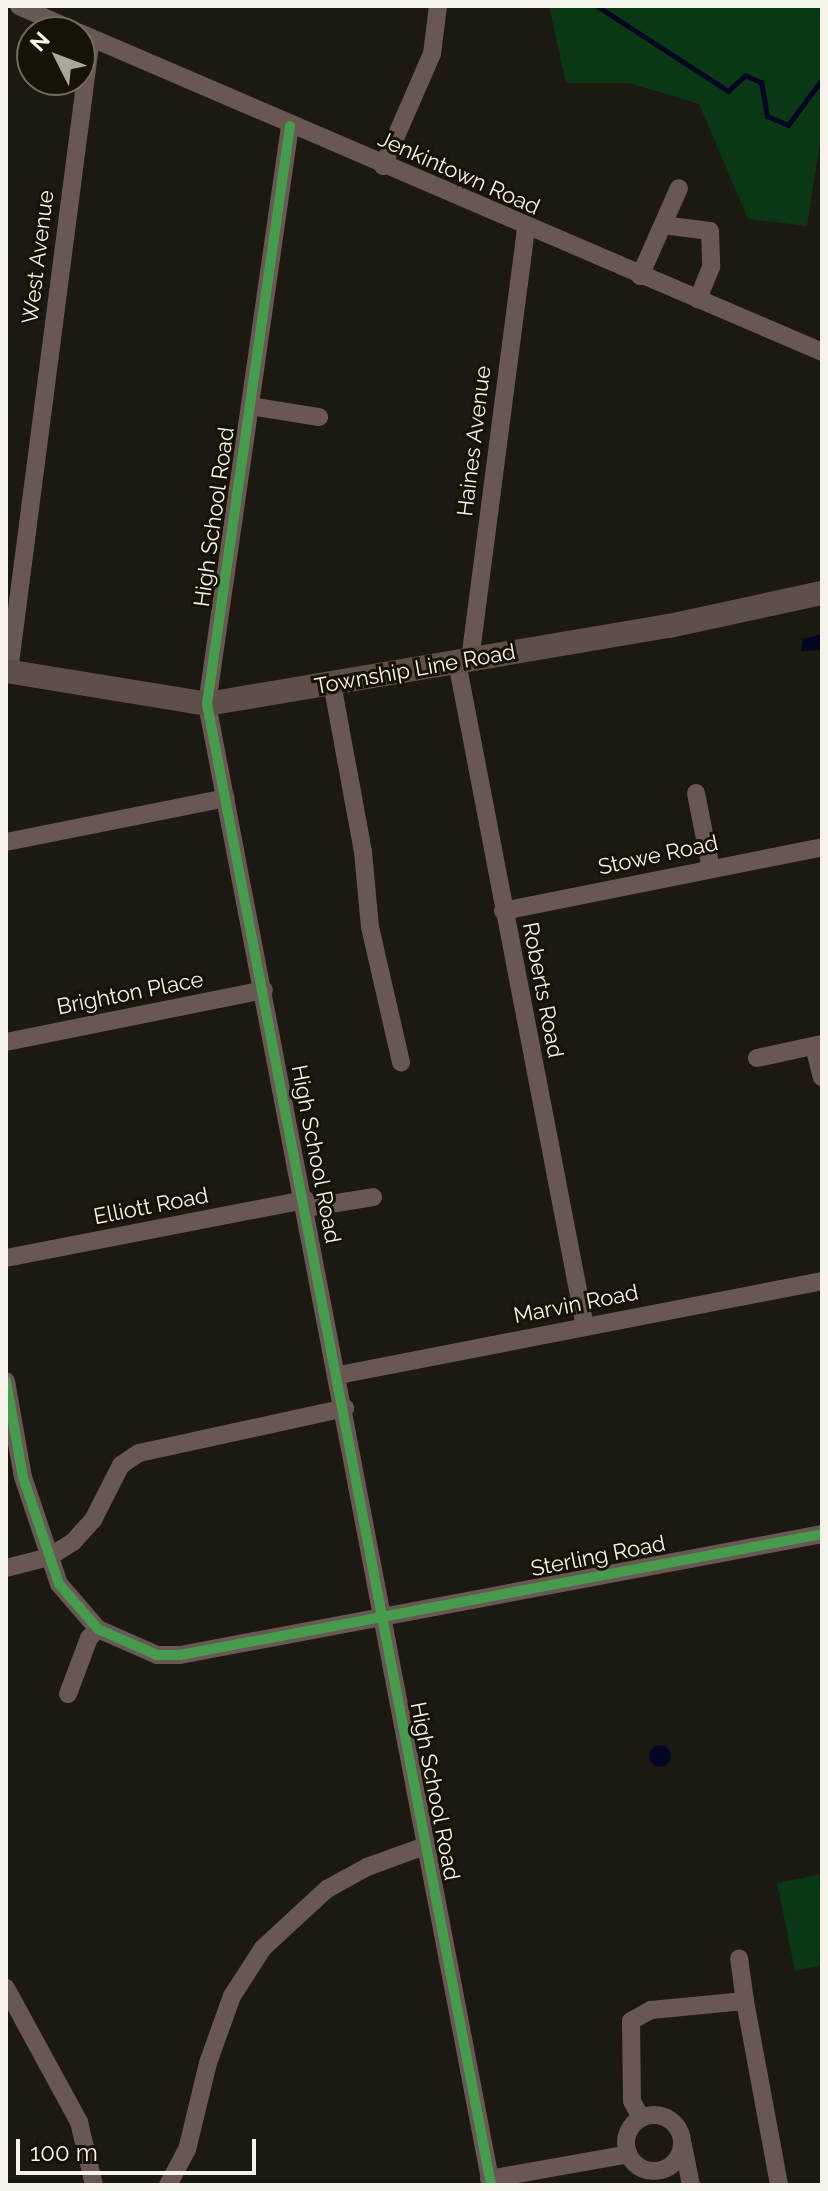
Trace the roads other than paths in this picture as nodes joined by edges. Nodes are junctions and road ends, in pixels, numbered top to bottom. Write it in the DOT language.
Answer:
graph roads {
  1 [pos="19,6"];
  2 [pos="438,6"];
  3 [pos="41,16"];
  4 [pos="96,41"];
  5 [pos="75,96"];
  6 [pos="290,126"];
  7 [pos="383,166"];
  8 [pos="679,188"];
  9 [pos="663,225"];
  10 [pos="526,229"];
  11 [pos="640,276"];
  12 [pos="698,300"];
  13 [pos="822,352"];
  14 [pos="250,406"];
  15 [pos="319,417"];
  16 [pos="13,589"];
  17 [pos="822,593"];
  18 [pos="464,661"];
  19 [pos="8,671"];
  20 [pos="332,683"];
  21 [pos="207,704"];
  22 [pos="696,793"];
  23 [pos="226,798"];
  24 [pos="6,842"];
  25 [pos="822,847"];
  26 [pos="711,869"];
  27 [pos="503,911"];
  28 [pos="264,990"];
  29 [pos="6,1042"];
  30 [pos="818,1045"];
  31 [pos="757,1058"];
  32 [pos="401,1062"];
  33 [pos="822,1077"];
  34 [pos="373,1197"];
  35 [pos="305,1204"];
  36 [pos="6,1258"];
  37 [pos="822,1281"];
  38 [pos="585,1327"];
  39 [pos="339,1375"];
  40 [pos="6,1381"];
  41 [pos="345,1408"];
  42 [pos="822,1534"];
  43 [pos="49,1557"];
  44 [pos="6,1568"];
  45 [pos="382,1617"];
  46 [pos="98,1629"];
  47 [pos="68,1694"];
  48 [pos="425,1846"];
  49 [pos="739,1958"];
  50 [pos="6,1988"];
  51 [pos="745,2001"];
  52 [pos="641,2118"];
  53 [pos="683,2143"];
  54 [pos="629,2154"];
  55 [pos="490,2182"];
  56 [pos="94,2185"];
  57 [pos="168,2185"];
  58 [pos="691,2185"];
  59 [pos="779,2185"];
  1 -- 3 [label="street, Jenkintown Road"];
  2 -- 7 [label="street"];
  4 -- 6 [label="street, Jenkintown Road"];
  5 -- 16 [label="street, West Avenue"];
  6 -- 7 [label="street, Jenkintown Road"];
  6 -- 14 [label="street, High School Road"];
  7 -- 10 [label="street, Jenkintown Road"];
  8 -- 9 [label="street"];
  9 -- 11 [label="street"];
  9 -- 12 [label="street"];
  10 -- 11 [label="street, Jenkintown Road"];
  10 -- 18 [label="street, Haines Avenue"];
  11 -- 12 [label="street, Jenkintown Road"];
  12 -- 13 [label="street, Jenkintown Road"];
  14 -- 15 [label="street"];
  14 -- 21 [label="street, High School Road"];
  16 -- 19 [label="street, West Avenue"];
  17 -- 18 [label="main road, Township Line Road"];
  18 -- 20 [label="main road, Township Line Road"];
  18 -- 27 [label="street, Roberts Road"];
  19 -- 21 [label="main road, Township Line Road"];
  20 -- 21 [label="main road, Township Line Road"];
  20 -- 32 [label="street"];
  21 -- 23 [label="street, High School Road"];
  22 -- 26 [label="street"];
  23 -- 24 [label="street"];
  23 -- 28 [label="street, High School Road"];
  25 -- 26 [label="street, Stowe Road"];
  26 -- 27 [label="street, Stowe Road"];
  27 -- 38 [label="street, Roberts Road"];
  28 -- 29 [label="street, Brighton Place"];
  28 -- 35 [label="street, High School Road"];
  30 -- 31 [label="street"];
  30 -- 33 [label="street"];
  34 -- 35 [label="street, Elliott Road"];
  35 -- 36 [label="street, Elliott Road"];
  35 -- 39 [label="street, High School Road"];
  37 -- 38 [label="street, Marvin Road"];
  38 -- 39 [label="street, Marvin Road"];
  39 -- 41 [label="street, High School Road"];
  40 -- 43 [label="street"];
  41 -- 43 [label="street"];
  41 -- 45 [label="street, High School Road"];
  42 -- 45 [label="street, Sterling Road"];
  43 -- 44 [label="street"];
  43 -- 46 [label="street"];
  45 -- 46 [label="street, Sterling Road"];
  45 -- 48 [label="street, High School Road"];
  46 -- 47 [label="street"];
  48 -- 55 [label="street, High School Road"];
  48 -- 57 [label="street"];
  49 -- 51 [label="street"];
  50 -- 56 [label="street"];
  51 -- 52 [label="street"];
  51 -- 59 [label="street"];
  52 -- 53 [label="street"];
  52 -- 54 [label="street"];
  53 -- 54 [label="street"];
  53 -- 58 [label="street"];
  54 -- 55 [label="street"];
}
